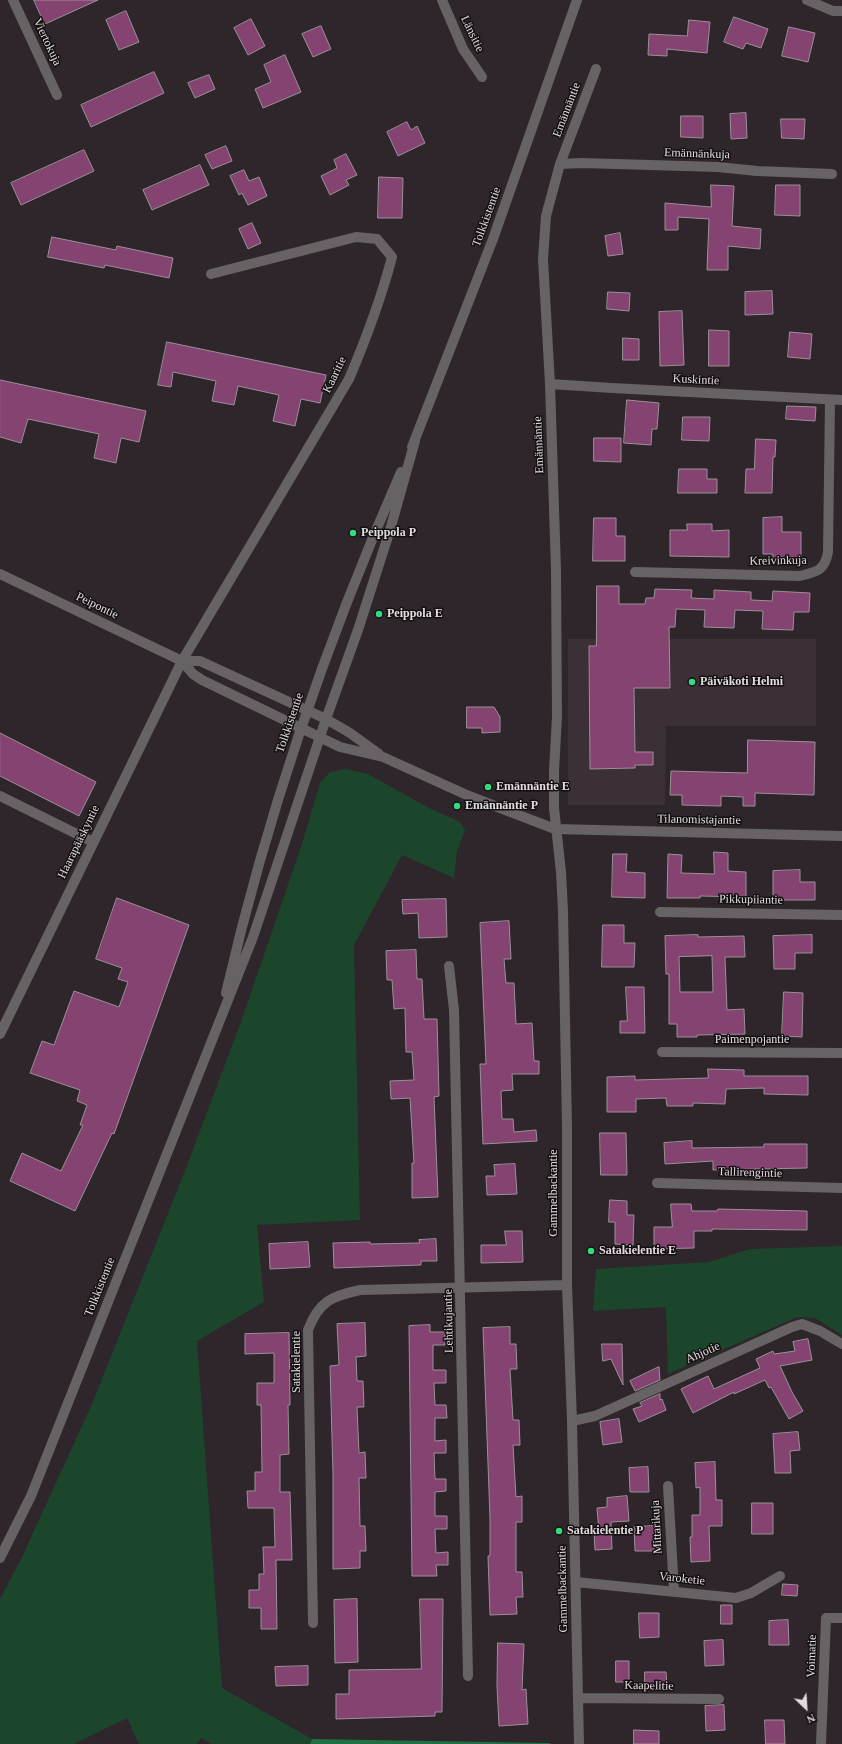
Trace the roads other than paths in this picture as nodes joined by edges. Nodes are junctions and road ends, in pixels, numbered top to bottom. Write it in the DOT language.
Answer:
graph roads {
  1 [pos="13,0"];
  2 [pos="442,0"];
  3 [pos="577,0"];
  4 [pos="807,0"];
  5 [pos="842,11"];
  6 [pos="596,69"];
  7 [pos="482,77"];
  8 [pos="57,95"];
  9 [pos="560,164"];
  10 [pos="832,174"];
  11 [pos="211,274"];
  12 [pos="550,384"];
  13 [pos="830,400"];
  14 [pos="842,400"];
  15 [pos="415,441"];
  16 [pos="636,572"];
  17 [pos="0,574"];
  18 [pos="182,661"];
  19 [pos="307,710"];
  20 [pos="326,718"];
  21 [pos="301,728"];
  22 [pos="320,737"];
  23 [pos="383,757"];
  24 [pos="0,796"];
  25 [pos="555,829"];
  26 [pos="842,836"];
  27 [pos="93,842"];
  28 [pos="660,912"];
  29 [pos="842,914"];
  30 [pos="449,966"];
  31 [pos="219,1023"];
  32 [pos="0,1034"];
  33 [pos="662,1052"];
  34 [pos="842,1053"];
  35 [pos="658,1183"];
  36 [pos="842,1188"];
  37 [pos="567,1285"];
  38 [pos="461,1287"];
  39 [pos="842,1344"];
  40 [pos="572,1421"];
  41 [pos="668,1486"];
  42 [pos="0,1558"];
  43 [pos="780,1576"];
  44 [pos="576,1582"];
  45 [pos="674,1591"];
  46 [pos="842,1618"];
  47 [pos="313,1624"];
  48 [pos="468,1676"];
  49 [pos="579,1698"];
  50 [pos="720,1700"];
  51 [pos="579,1744"];
  52 [pos="821,1744"];
  1 -- 8 [label="street, Viertokuja"];
  2 -- 7 [label="street, Länsitie"];
  3 -- 15 [label="street, Tolkkistentie"];
  4 -- 5 [label="street"];
  6 -- 9 [label="street, Emännäntie"];
  9 -- 10 [label="street, Emännänkuja"];
  9 -- 12 [label="street, Emännäntie"];
  11 -- 18 [label="street, Kaaritie"];
  12 -- 13 [label="street, Kuskintie"];
  12 -- 25 [label="street, Emännäntie"];
  13 -- 14 [label="street, Kuskintie"];
  13 -- 16 [label="street, Kreivinkuja"];
  15 -- 19 [label="street, Tolkkistentie"];
  15 -- 20 [label="street, Tolkkistentie"];
  17 -- 18 [label="street, Peipontie"];
  18 -- 19 [label="street, Peipontie"];
  18 -- 21 [label="street, Peipontie"];
  18 -- 27 [label="street, Haarapääskyntie"];
  19 -- 20 [label="street"];
  19 -- 21 [label="street, Tolkkistentie"];
  20 -- 22 [label="street, Tolkkistentie"];
  20 -- 23 [label="street"];
  21 -- 22 [label="street"];
  21 -- 31 [label="street, Tolkkistentie"];
  22 -- 23 [label="street"];
  22 -- 31 [label="street, Tolkkistentie"];
  23 -- 25 [label="street"];
  24 -- 27 [label="street"];
  25 -- 26 [label="street, Tilanomistajantie"];
  25 -- 37 [label="street, Gammelbackantie"];
  27 -- 32 [label="street, Haarapääskyntie"];
  28 -- 29 [label="street, Pikkupiiantie"];
  30 -- 38 [label="street, Lehtikujantie"];
  31 -- 42 [label="street, Tolkkistentie"];
  33 -- 34 [label="street, Paimenpojantie"];
  35 -- 36 [label="street, Tallirengintie"];
  37 -- 38 [label="street, Satakielentie"];
  37 -- 40 [label="street, Gammelbackantie"];
  38 -- 47 [label="street, Satakielentie"];
  38 -- 48 [label="street, Lehtikujantie"];
  39 -- 40 [label="street, Ahjotie"];
  40 -- 44 [label="street, Gammelbackantie"];
  41 -- 45 [label="street, Mittarikuja"];
  43 -- 45 [label="street, Varoketie"];
  44 -- 45 [label="street, Varoketie"];
  44 -- 49 [label="street, Gammelbackantie"];
  46 -- 52 [label="street, Voimatie"];
  49 -- 50 [label="street, Kaapelitie"];
  49 -- 51 [label="street, Gammelbackantie"];
}
